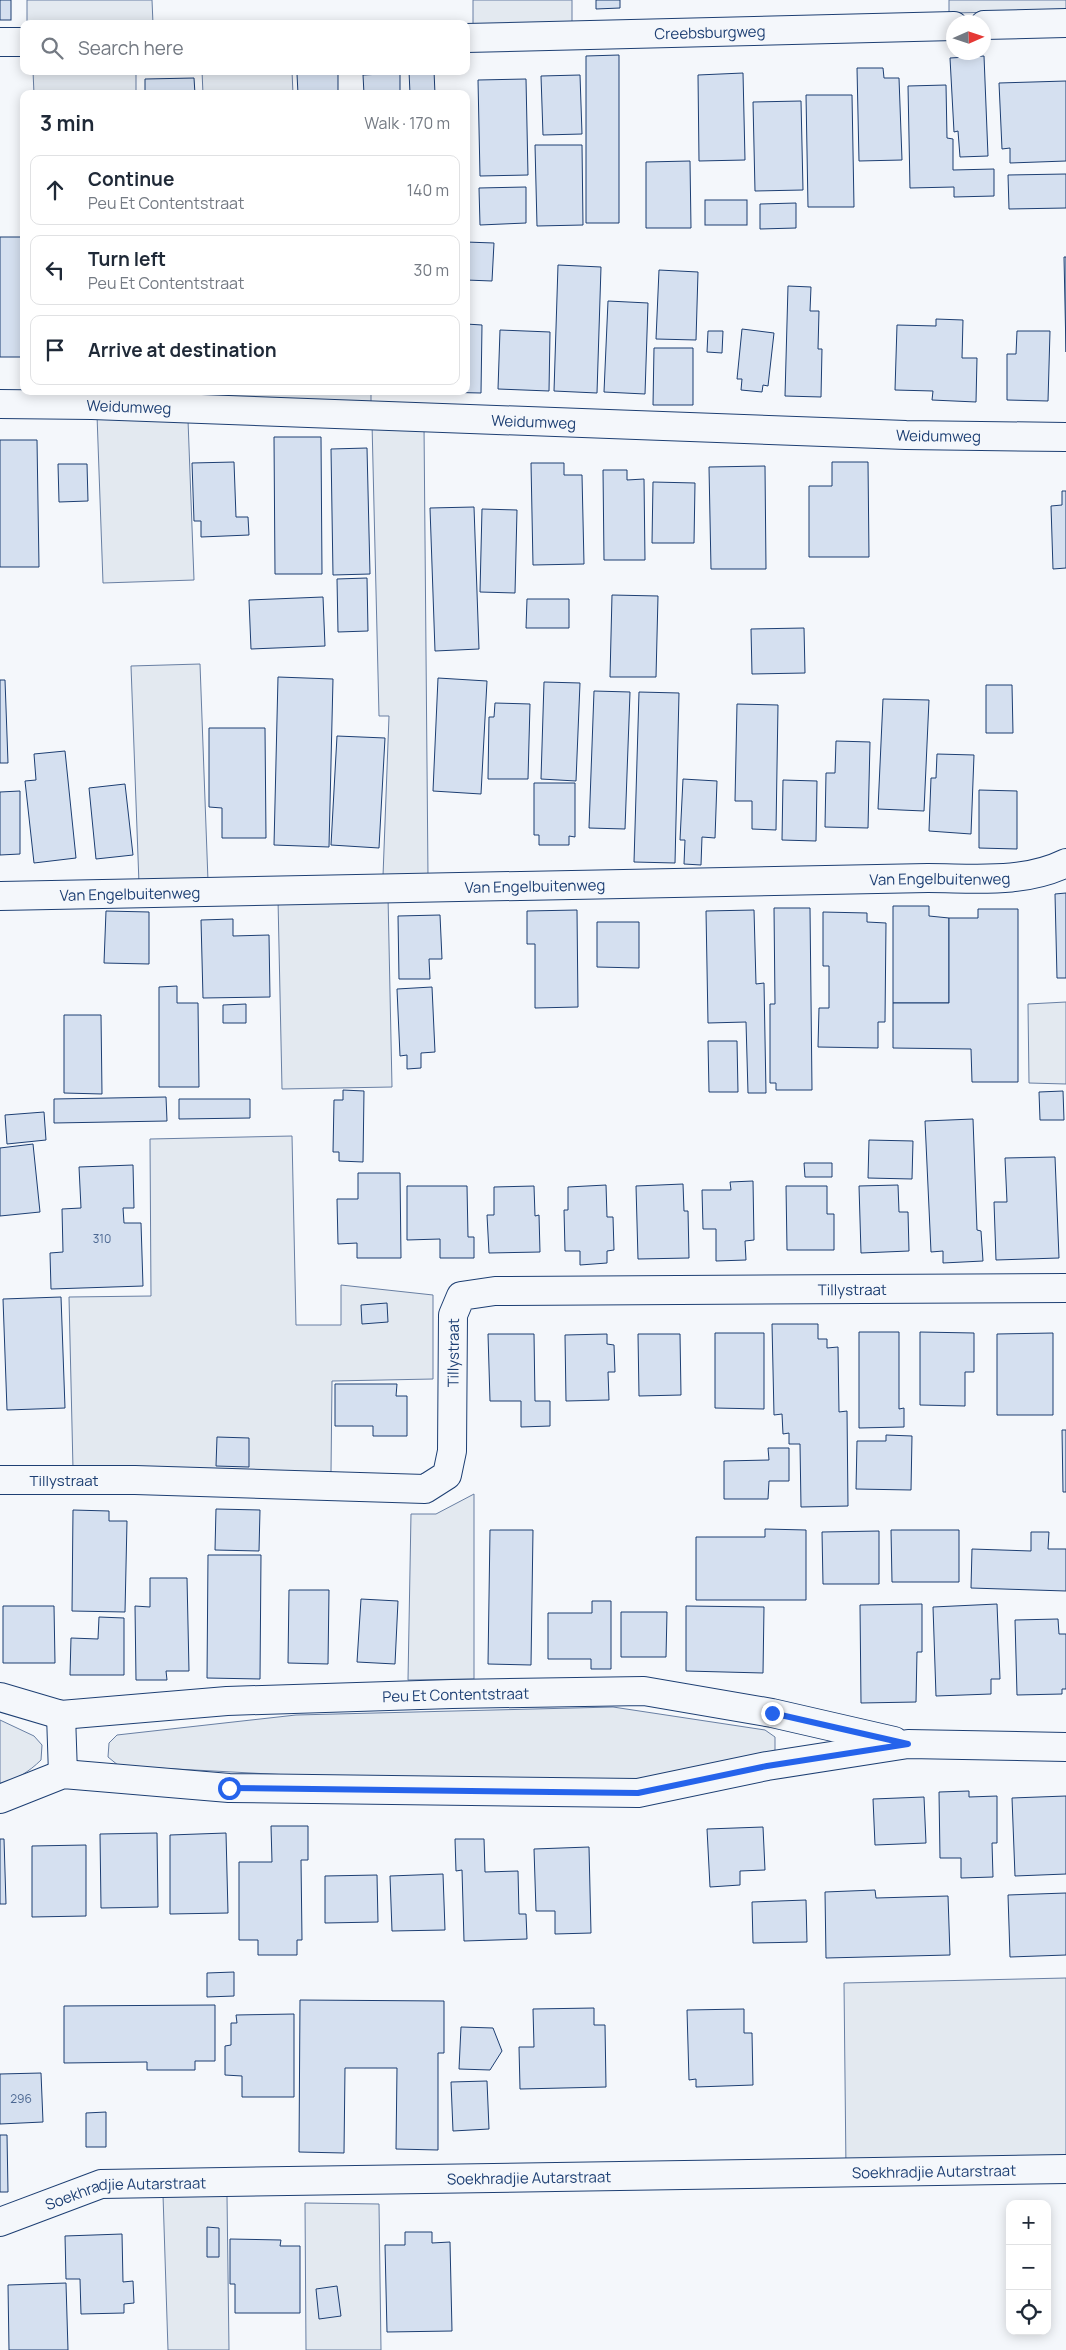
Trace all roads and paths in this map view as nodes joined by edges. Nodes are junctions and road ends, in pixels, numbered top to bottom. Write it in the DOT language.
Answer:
graph roads {
  1 [pos="1066,24"];
  2 [pos="946,26"];
  3 [pos="991,26"];
  4 [pos="470,38"];
  5 [pos="0,42"];
  6 [pos="20,42"];
  7 [pos="0,404"];
  8 [pos="1066,437"];
  9 [pos="1066,863"];
  10 [pos="0,896"];
  11 [pos="1066,1288"];
  12 [pos="0,1480"];
  13 [pos="0,1697"];
  14 [pos="61,1715"];
  15 [pos="908,1744"];
  16 [pos="1066,1747"];
  17 [pos="62,1774"];
  18 [pos="0,1799"];
  19 [pos="1066,2169"];
  20 [pos="0,2222"];
  1 -- 3 [label="street"];
  2 -- 4 [label="street, Creebsburgweg"];
  5 -- 6 [label="street"];
  7 -- 8 [label="street, Weidumweg"];
  9 -- 10 [label="street, Van Engelbuitenweg"];
  11 -- 12 [label="street, Tillystraat"];
  13 -- 14 [label="street, Peu Et Contentstraat"];
  14 -- 15 [label="street, Peu Et Contentstraat"];
  14 -- 17 [label="street"];
  15 -- 16 [label="street, Peu Et Contentstraat"];
  15 -- 17 [label="street, Peu Et Contentstraat"];
  17 -- 18 [label="street, Peu Et Contentstraat"];
  19 -- 20 [label="street, Soekhradjie Autarstraat"];
}
